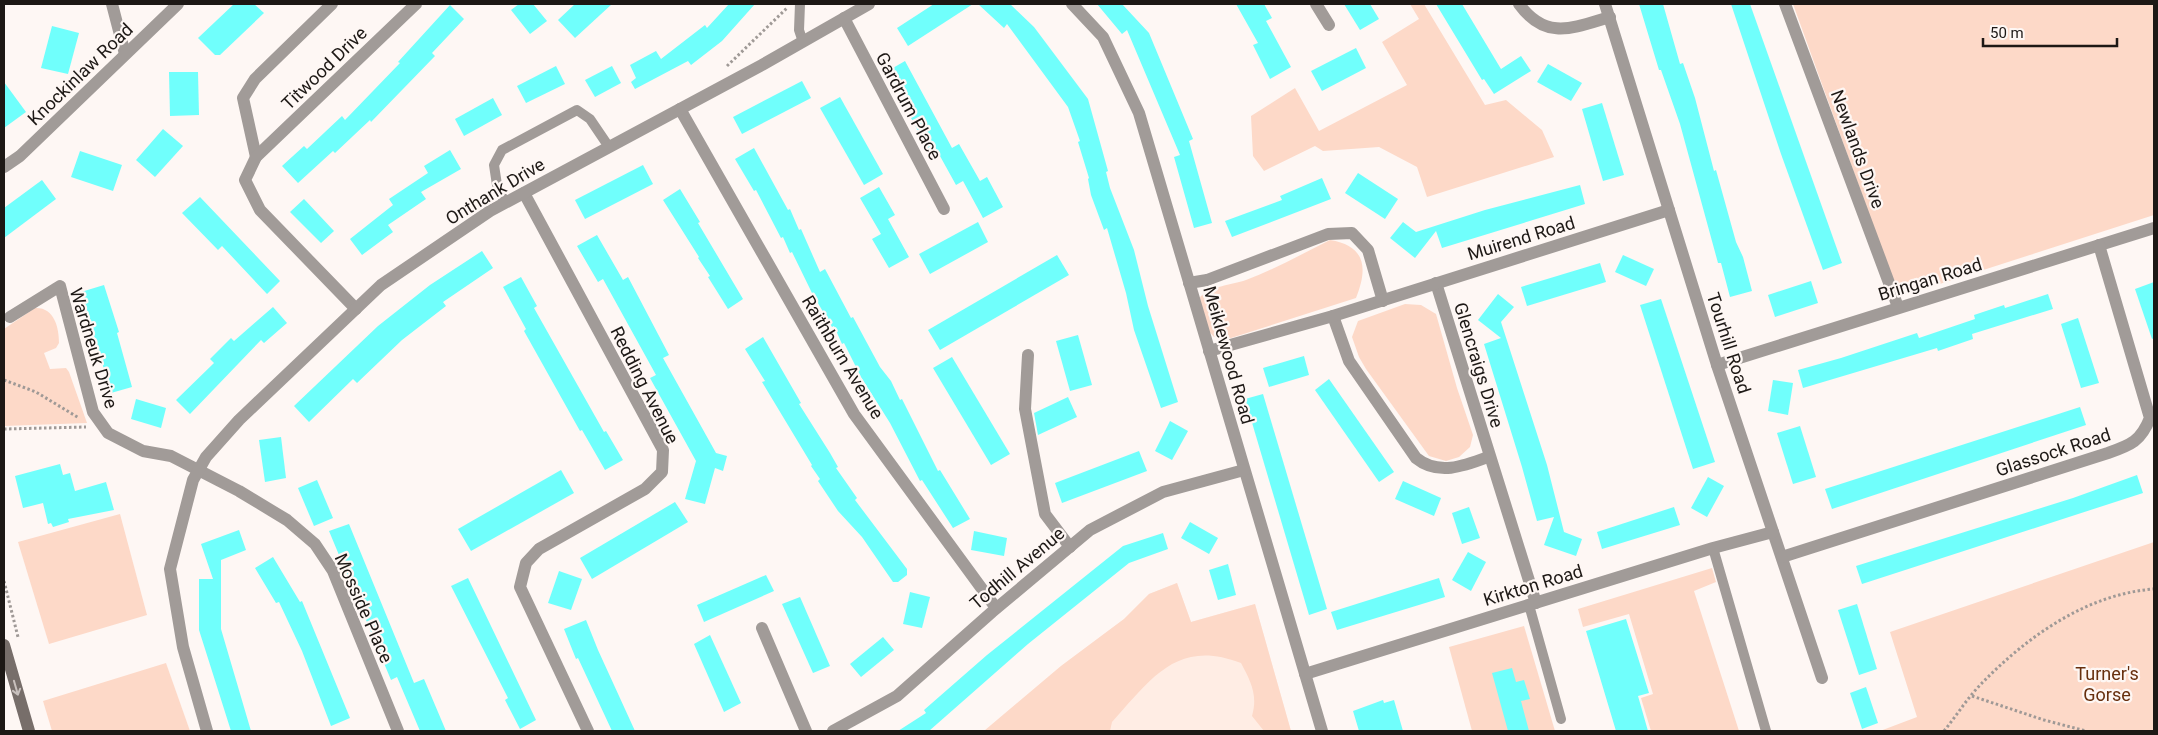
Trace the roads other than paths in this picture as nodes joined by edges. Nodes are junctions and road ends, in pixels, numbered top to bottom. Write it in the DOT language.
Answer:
graph roads {
  1 [pos="112,4"];
  2 [pos="178,4"];
  3 [pos="332,4"];
  4 [pos="416,4"];
  5 [pos="800,4"];
  6 [pos="869,4"];
  7 [pos="1072,4"];
  8 [pos="1316,4"];
  9 [pos="1519,4"];
  10 [pos="1605,4"];
  11 [pos="1785,4"];
  12 [pos="1610,17"];
  13 [pos="844,18"];
  14 [pos="1329,25"];
  15 [pos="803,42"];
  16 [pos="126,54"];
  17 [pos="680,109"];
  18 [pos="609,147"];
  19 [pos="256,157"];
  20 [pos="4,166"];
  21 [pos="524,193"];
  22 [pos="505,203"];
  23 [pos="944,209"];
  24 [pos="1669,210"];
  25 [pos="2154,228"];
  26 [pos="2099,245"];
  27 [pos="1189,282"];
  28 [pos="1436,283"];
  29 [pos="1383,300"];
  30 [pos="1898,307"];
  31 [pos="356,309"];
  32 [pos="1333,316"];
  33 [pos="10,317"];
  34 [pos="1209,350"];
  35 [pos="1028,355"];
  36 [pos="1717,365"];
  37 [pos="1488,457"];
  38 [pos="1244,470"];
  39 [pos="196,476"];
  40 [pos="1773,532"];
  41 [pos="1070,547"];
  42 [pos="1713,548"];
  43 [pos="1782,557"];
  44 [pos="1533,604"];
  45 [pos="996,608"];
  46 [pos="762,628"];
  47 [pos="4,645"];
  48 [pos="1305,674"];
  49 [pos="1822,678"];
  50 [pos="1561,719"];
  51 [pos="29,731"];
  52 [pos="207,731"];
  53 [pos="398,731"];
  54 [pos="588,731"];
  55 [pos="806,731"];
  56 [pos="833,731"];
  57 [pos="1322,731"];
  58 [pos="1766,731"];
  1 -- 16 [label="street"];
  2 -- 16 [label="street, Knockinlaw Road"];
  3 -- 19 [label="street"];
  4 -- 19 [label="street, Titwood Drive"];
  5 -- 15 [label="lane"];
  6 -- 13 [label="street, Onthank Drive"];
  7 -- 27 [label="street, Meiklewood Road"];
  8 -- 14 [label="street"];
  9 -- 12 [label="street"];
  10 -- 12 [label="street, Tourhill Road"];
  11 -- 30 [label="street, Newlands Drive"];
  12 -- 24 [label="street, Tourhill Road"];
  13 -- 15 [label="street, Onthank Drive"];
  13 -- 23 [label="street, Gardrum Place"];
  15 -- 17 [label="street, Onthank Drive"];
  16 -- 20 [label="street, Knockinlaw Road"];
  17 -- 18 [label="street, Onthank Drive"];
  17 -- 45 [label="street, Raithburn Avenue"];
  18 -- 21 [label="street, Onthank Drive"];
  18 -- 22 [label="lane"];
  19 -- 31 [label="street, Titwood Drive"];
  21 -- 22 [label="street, Onthank Drive"];
  21 -- 54 [label="street, Redding Avenue"];
  22 -- 31 [label="street, Onthank Drive"];
  24 -- 28 [label="street, Muirend Road"];
  24 -- 36 [label="street, Tourhill Road"];
  25 -- 26 [label="street, Bringan Road"];
  26 -- 30 [label="street, Bringan Road"];
  26 -- 43 [label="street, Glassock Road"];
  27 -- 29 [label="street"];
  27 -- 34 [label="street, Meiklewood Road"];
  28 -- 29 [label="street, Muirend Road"];
  28 -- 37 [label="street, Glencraigs Drive"];
  29 -- 32 [label="street, Muirend Road"];
  30 -- 36 [label="street, Bringan Road"];
  31 -- 39 [label="street, Onthank Drive"];
  32 -- 34 [label="street, Muirend Road"];
  32 -- 37 [label="street"];
  33 -- 39 [label="street, Wardneuk Drive"];
  34 -- 38 [label="street, Meiklewood Road"];
  35 -- 41 [label="street"];
  36 -- 40 [label="street, Tourhill Road"];
  37 -- 44 [label="street, Glencraigs Drive"];
  38 -- 41 [label="street, Todhill Avenue"];
  38 -- 48 [label="street, Meiklewood Road"];
  39 -- 52 [label="street"];
  39 -- 53 [label="street, Mosside Place"];
  40 -- 42 [label="street, Kirkton Road"];
  40 -- 43 [label="street, Tourhill Road"];
  41 -- 45 [label="street, Todhill Avenue"];
  42 -- 44 [label="street, Kirkton Road"];
  42 -- 58 [label="lane"];
  43 -- 49 [label="street, Tourhill Road"];
  44 -- 48 [label="street, Kirkton Road"];
  44 -- 50 [label="lane"];
  45 -- 56 [label="street, Todhill Avenue"];
  46 -- 55 [label="street"];
  47 -- 51 [label="main road, one-way"];
  48 -- 57 [label="street, Meiklewood Road"];
}
